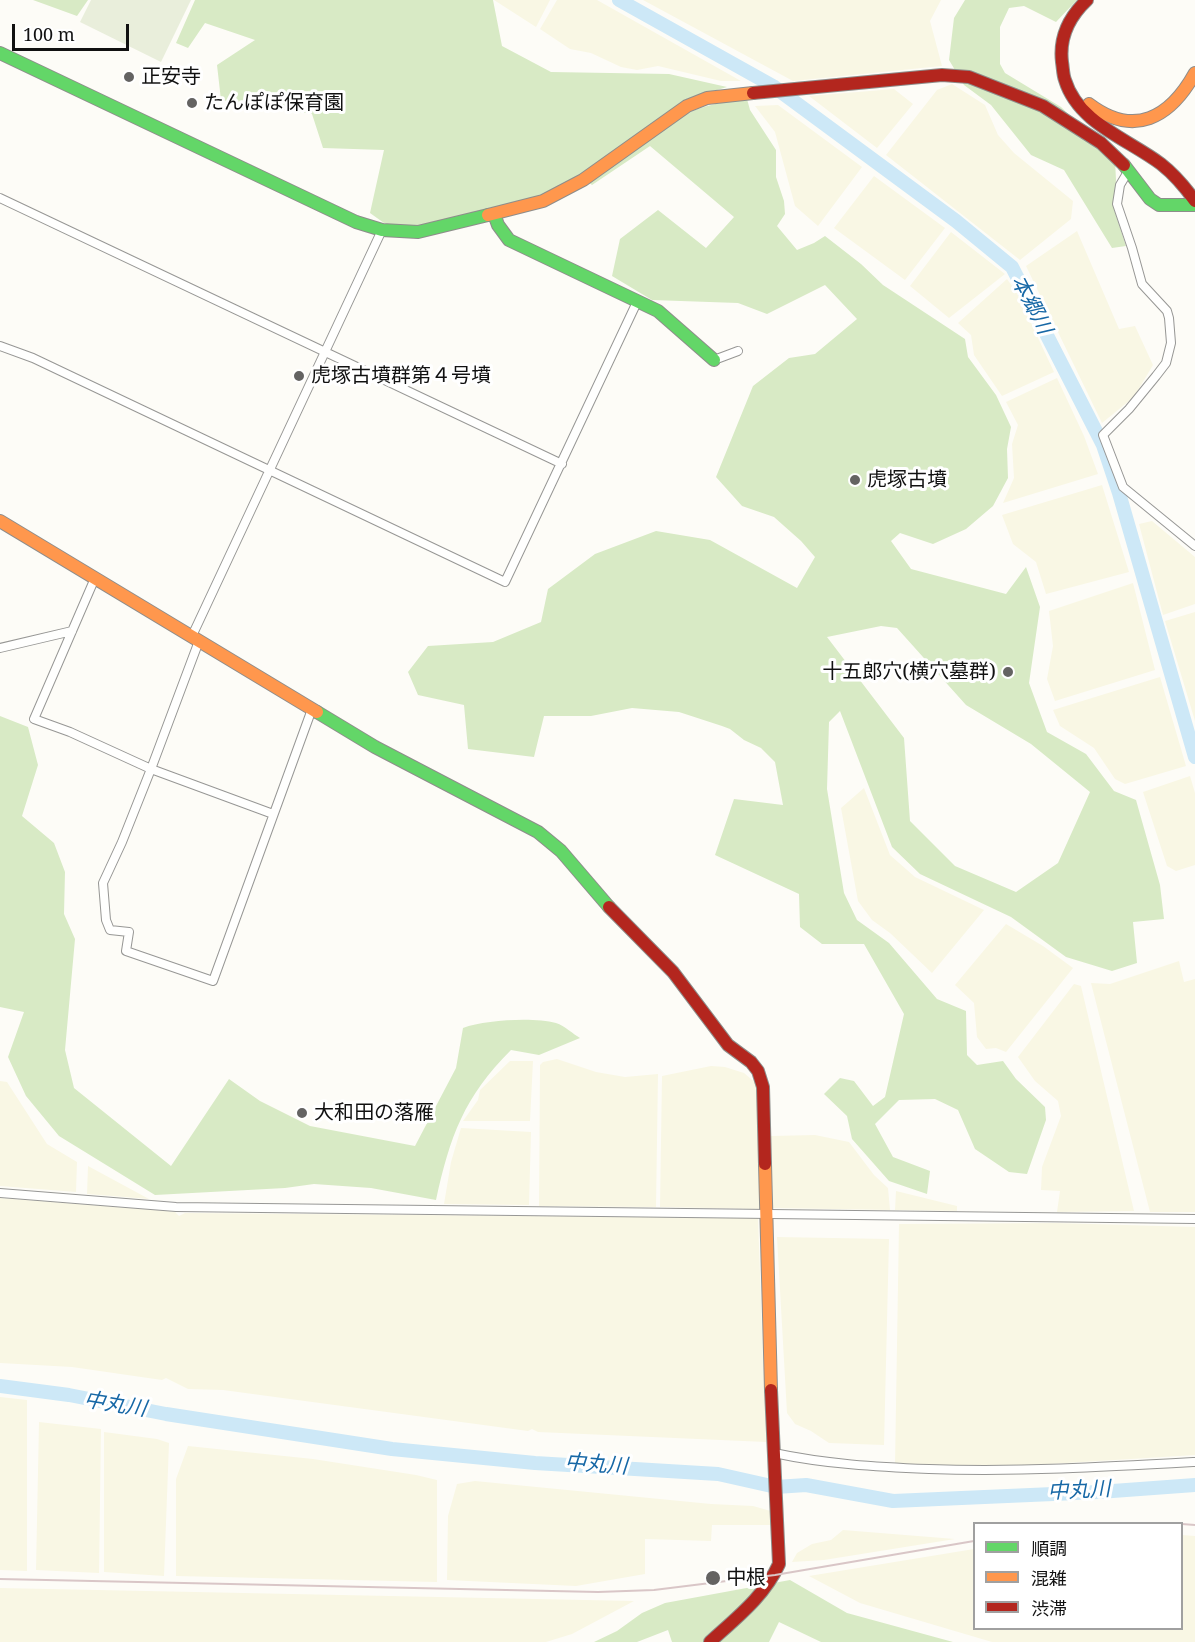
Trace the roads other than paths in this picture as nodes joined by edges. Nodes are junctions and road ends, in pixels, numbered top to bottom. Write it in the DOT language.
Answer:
graph roads {
  1 [pos="1087,0"];
  2 [pos="1099,0"];
  3 [pos="0,53"];
  4 [pos="1195,73"];
  5 [pos="1129,170"];
  6 [pos="0,198"];
  7 [pos="1195,203"];
  8 [pos="494,214"];
  9 [pos="382,230"];
  10 [pos="637,302"];
  11 [pos="0,346"];
  12 [pos="738,351"];
  13 [pos="326,352"];
  14 [pos="714,360"];
  15 [pos="562,464"];
  16 [pos="269,470"];
  17 [pos="0,521"];
  18 [pos="1195,546"];
  19 [pos="95,578"];
  20 [pos="72,632"];
  21 [pos="195,639"];
  22 [pos="0,648"];
  23 [pos="312,710"];
  24 [pos="151,769"];
  25 [pos="273,814"];
  26 [pos="0,1193"];
  27 [pos="766,1213"];
  28 [pos="1195,1219"];
  29 [pos="774,1453"];
  30 [pos="1195,1462"];
  31 [pos="710,1642"];
  1 -- 7 [label="main road"];
  2 -- 4 [label="main road"];
  3 -- 9 [label="main road"];
  5 -- 7 [label="main road"];
  5 -- 8 [label="main road"];
  5 -- 18 [label="street"];
  6 -- 13 [label="street"];
  8 -- 9 [label="main road"];
  8 -- 10 [label="main road"];
  9 -- 13 [label="street"];
  10 -- 14 [label="main road"];
  10 -- 15 [label="street"];
  11 -- 16 [label="street"];
  12 -- 14 [label="street"];
  13 -- 15 [label="street"];
  13 -- 16 [label="street"];
  15 -- 16 [label="street"];
  16 -- 21 [label="street"];
  17 -- 19 [label="main road"];
  19 -- 20 [label="street"];
  19 -- 21 [label="main road"];
  20 -- 22 [label="street"];
  20 -- 24 [label="street"];
  21 -- 23 [label="main road"];
  21 -- 24 [label="street"];
  23 -- 25 [label="street"];
  23 -- 27 [label="main road"];
  24 -- 25 [label="street"];
  24 -- 25 [label="street"];
  26 -- 27 [label="street"];
  27 -- 28 [label="street"];
  27 -- 29 [label="main road"];
  29 -- 30 [label="street"];
  29 -- 31 [label="main road"];
}
